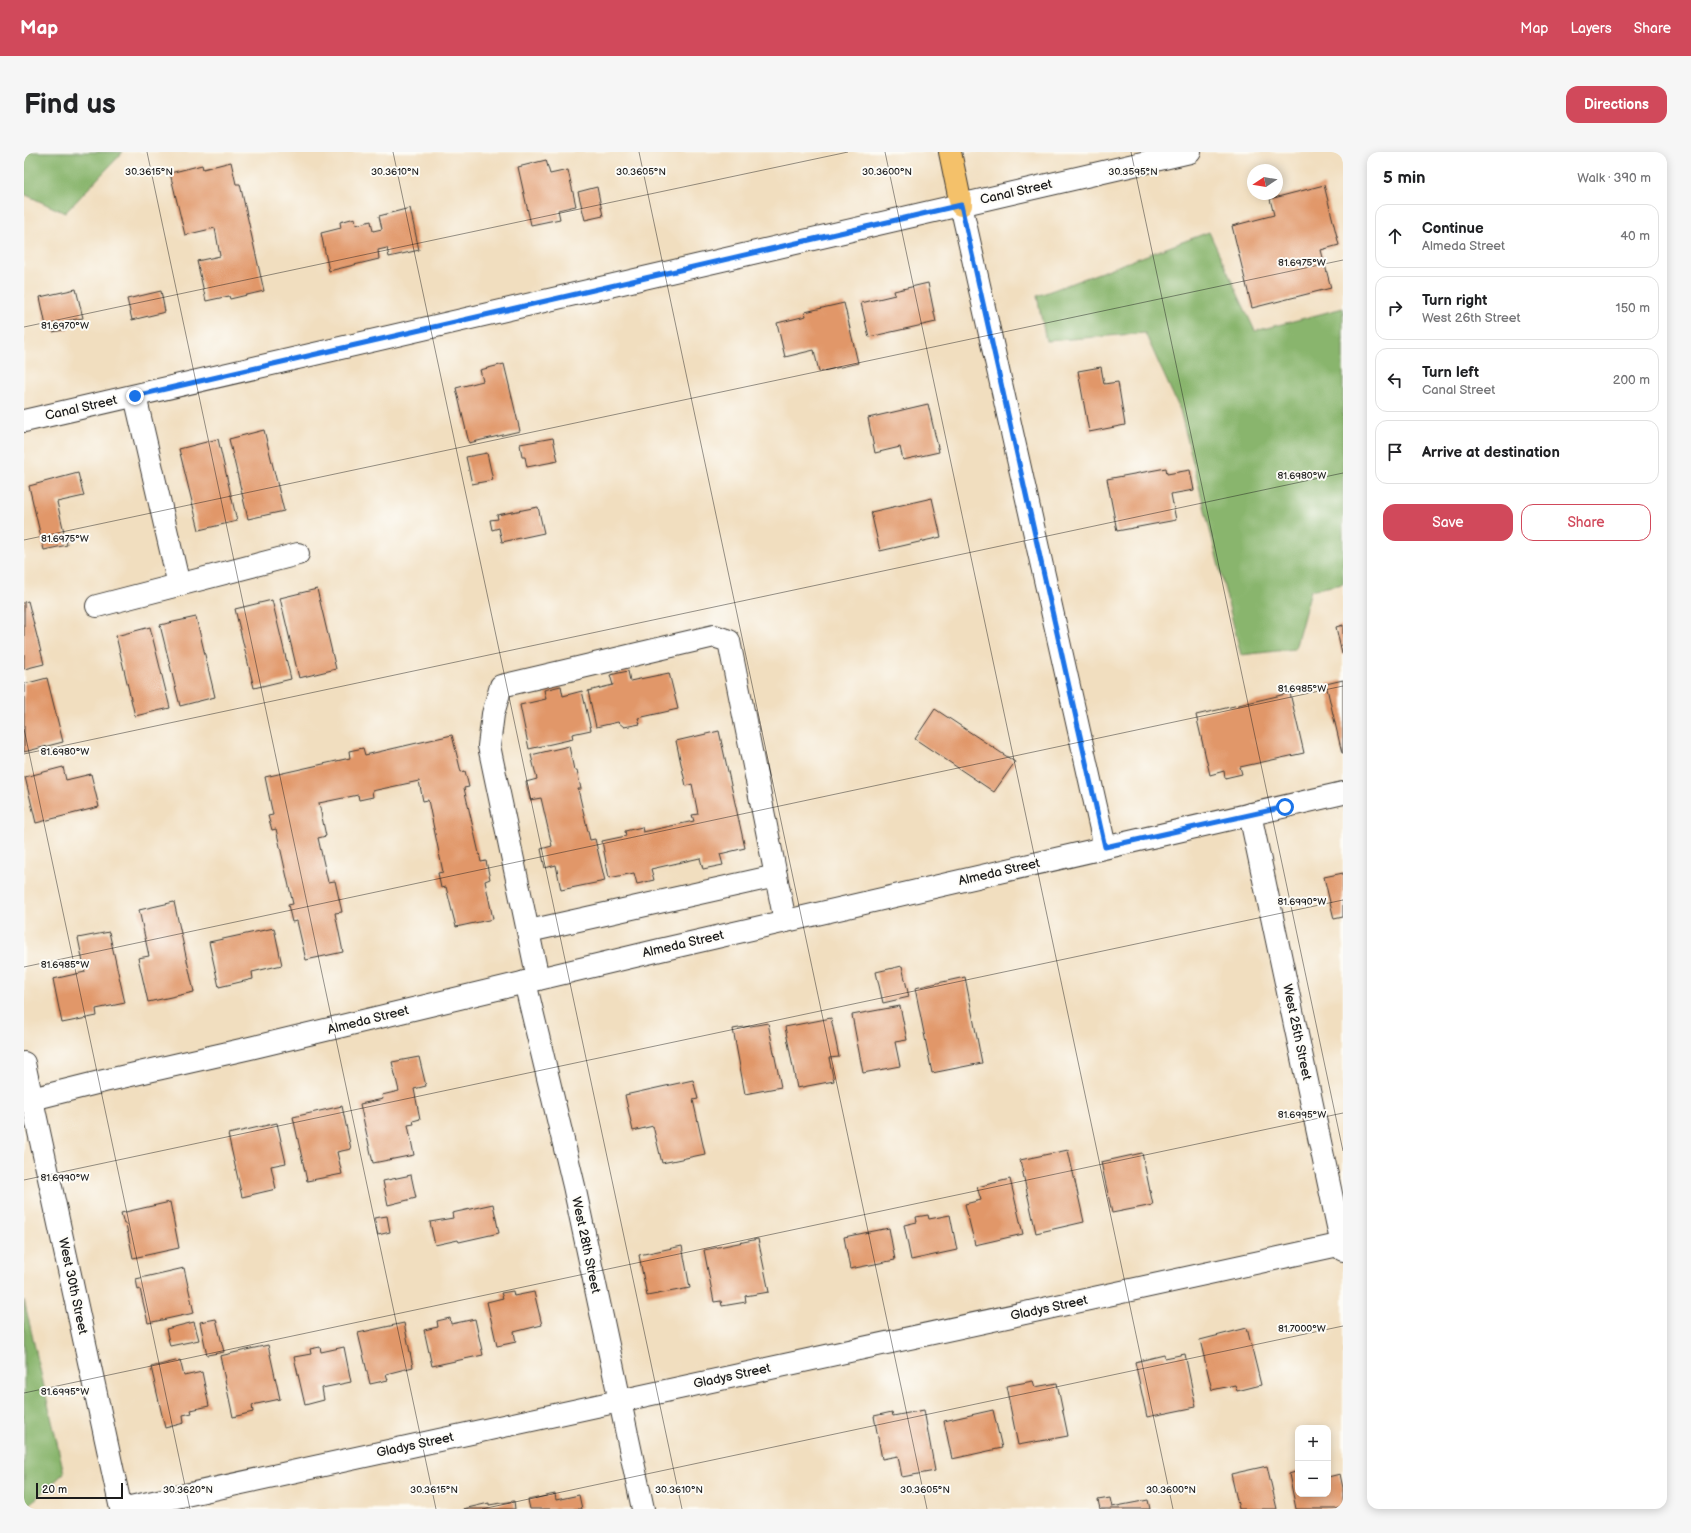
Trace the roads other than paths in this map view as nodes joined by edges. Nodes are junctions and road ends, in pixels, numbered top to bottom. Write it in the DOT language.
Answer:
graph roads {
  1 [pos="950,152"];
  2 [pos="1190,152"];
  3 [pos="1135,158"];
  4 [pos="961,205"];
  5 [pos="135,396"];
  6 [pos="24,421"];
  7 [pos="298,554"];
  8 [pos="179,585"];
  9 [pos="97,606"];
  10 [pos="1343,793"];
  11 [pos="1250,814"];
  12 [pos="1105,847"];
  13 [pos="776,876"];
  14 [pos="785,920"];
  15 [pos="529,931"];
  16 [pos="532,980"];
  17 [pos="24,1063"];
  18 [pos="28,1100"];
  19 [pos="1343,1246"];
  20 [pos="619,1400"];
  21 [pos="121,1509"];
  22 [pos="643,1509"];
  1 -- 4 [label="main road"];
  2 -- 3 [label="street, Canal Street"];
  3 -- 4 [label="street, Canal Street"];
  4 -- 5 [label="street, Canal Street"];
  4 -- 12 [label="street"];
  5 -- 6 [label="street, Canal Street"];
  5 -- 8 [label="street"];
  7 -- 8 [label="street"];
  8 -- 9 [label="street"];
  10 -- 11 [label="street, Almeda Street"];
  11 -- 12 [label="street, Almeda Street"];
  11 -- 19 [label="street, West 25th Street"];
  12 -- 14 [label="street, Almeda Street"];
  13 -- 14 [label="street"];
  13 -- 15 [label="street"];
  13 -- 15 [label="street, West 28th Street"];
  14 -- 16 [label="street, Almeda Street"];
  15 -- 16 [label="street, West 28th Street"];
  16 -- 18 [label="street, Almeda Street"];
  16 -- 20 [label="street, West 28th Street"];
  17 -- 18 [label="street, West 30th Street"];
  18 -- 21 [label="street, West 30th Street"];
  19 -- 20 [label="street, Gladys Street"];
  20 -- 21 [label="street, Gladys Street"];
  20 -- 22 [label="street, West 28th Street"];
}
